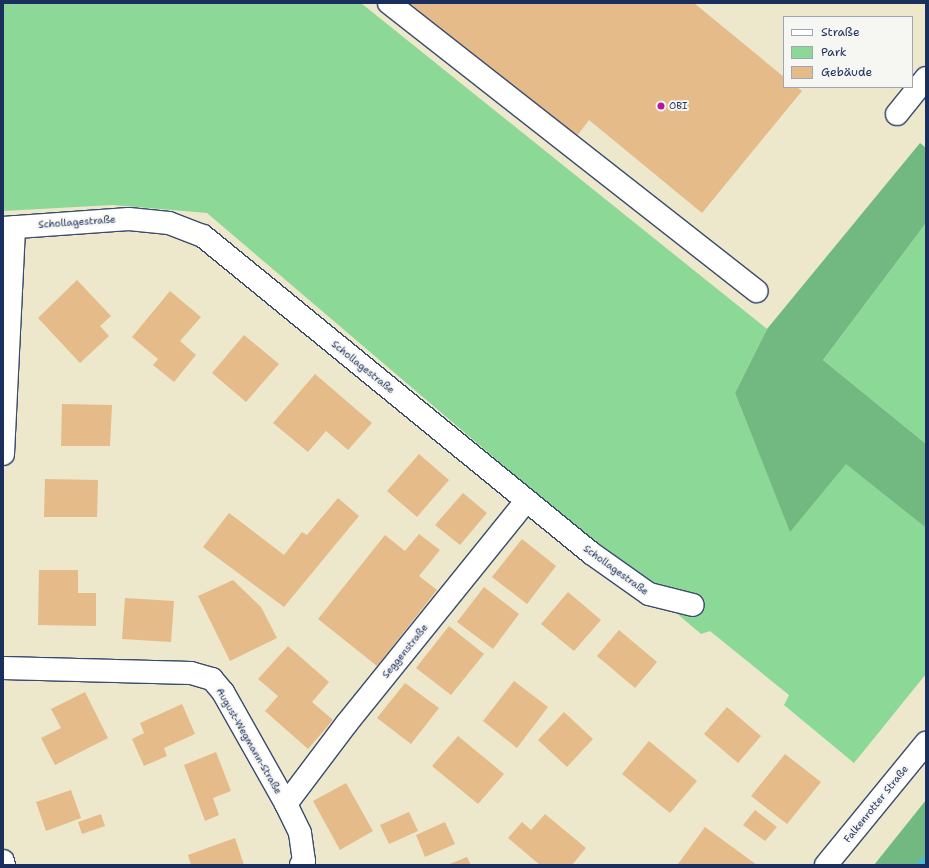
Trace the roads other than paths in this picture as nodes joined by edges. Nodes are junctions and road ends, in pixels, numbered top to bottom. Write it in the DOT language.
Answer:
graph roads {
  1 [pos="389,3"];
  2 [pos="926,78"];
  3 [pos="897,114"];
  4 [pos="8,228"];
  5 [pos="756,291"];
  6 [pos="3,454"];
  7 [pos="526,501"];
  8 [pos="693,605"];
  9 [pos="3,668"];
  10 [pos="926,742"];
  11 [pos="286,804"];
  12 [pos="3,861"];
  13 [pos="4,865"];
  14 [pos="301,865"];
  15 [pos="826,865"];
  1 -- 5 [label="street"];
  2 -- 3 [label="street"];
  4 -- 6 [label="street"];
  4 -- 7 [label="street, Schollagestraße"];
  7 -- 8 [label="street, Schollagestraße"];
  7 -- 11 [label="street, Seggenstraße"];
  9 -- 11 [label="street, August-Wegmann-Straße"];
  10 -- 15 [label="street, Falkenrotter Straße"];
  11 -- 14 [label="street, August-Wegmann-Straße"];
  12 -- 13 [label="street"];
}
